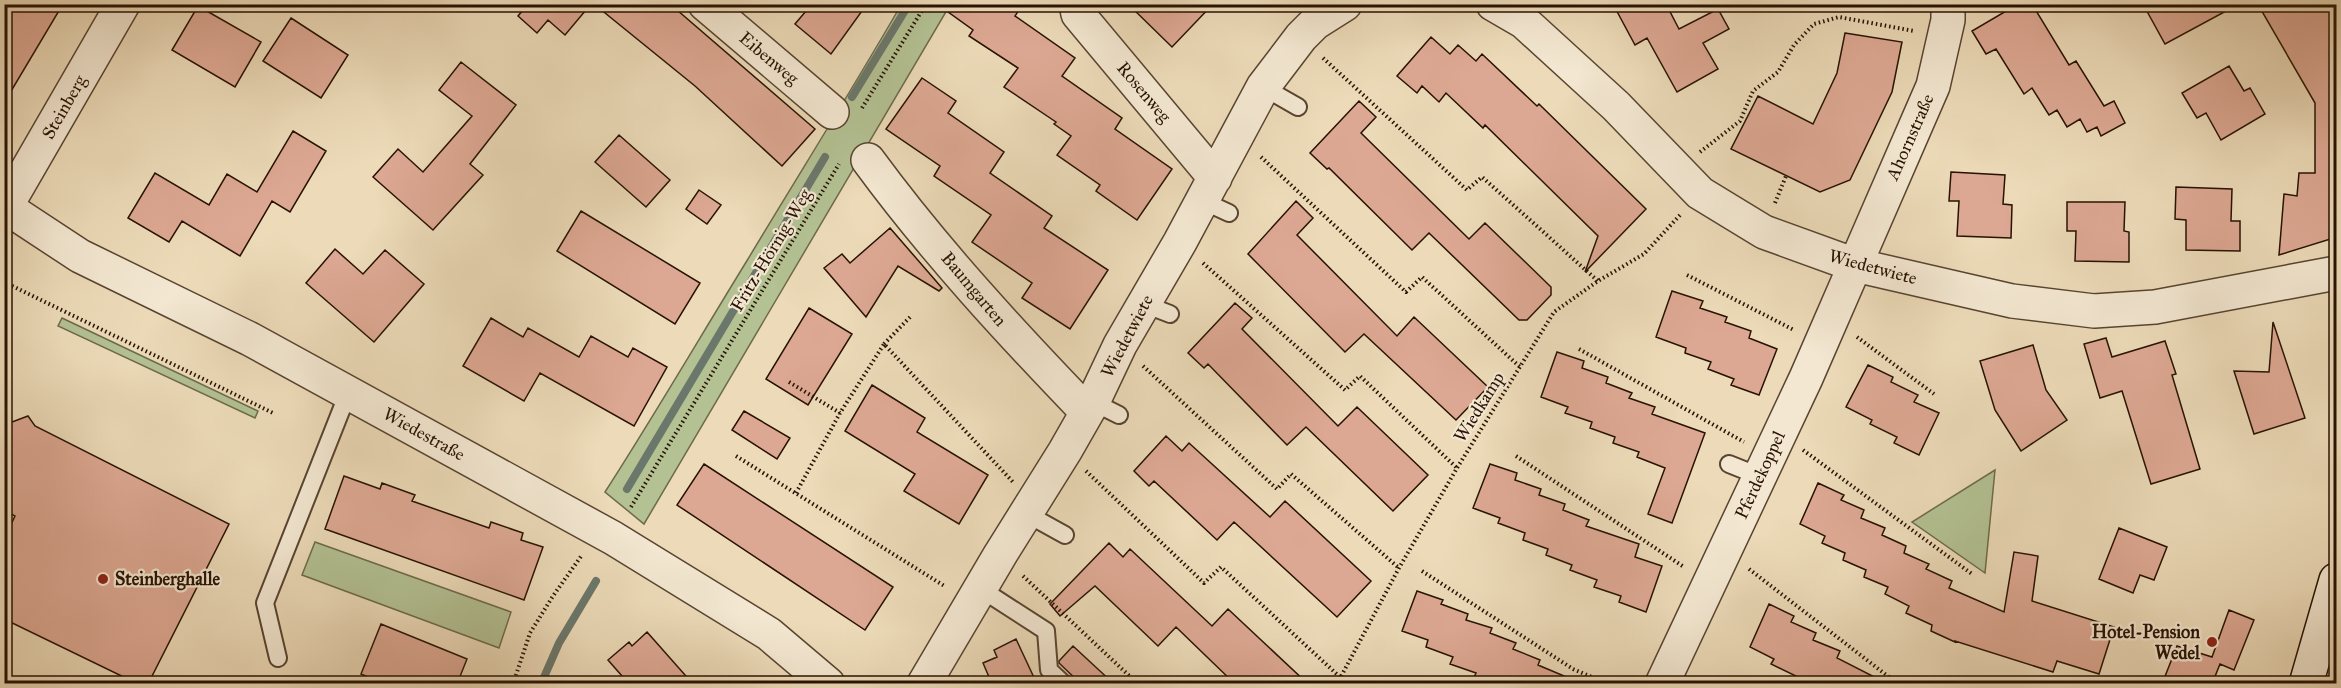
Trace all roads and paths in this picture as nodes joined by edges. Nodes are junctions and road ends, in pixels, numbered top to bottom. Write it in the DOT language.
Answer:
graph roads {
  1 [pos="123,4"];
  2 [pos="705,4"];
  3 [pos="926,4"];
  4 [pos="1076,4"];
  5 [pos="1345,4"];
  6 [pos="1493,4"];
  7 [pos="1948,4"];
  8 [pos="1516,13"];
  9 [pos="1944,36"];
  10 [pos="1300,37"];
  11 [pos="1263,87"];
  12 [pos="1298,107"];
  13 [pos="845,114"];
  14 [pos="1238,135"];
  15 [pos="856,157"];
  16 [pos="1690,183"];
  17 [pos="1216,197"];
  18 [pos="5,208"];
  19 [pos="1180,242"];
  20 [pos="1854,265"];
  21 [pos="1688,275"];
  22 [pos="2321,276"];
  23 [pos="1598,281"];
  24 [pos="4,282"];
  25 [pos="912,315"];
  26 [pos="1827,331"];
  27 [pos="884,344"];
  28 [pos="1580,349"];
  29 [pos="1520,367"];
  30 [pos="789,381"];
  31 [pos="1163,384"];
  32 [pos="348,393"];
  33 [pos="1934,394"];
  34 [pos="1100,410"];
  35 [pos="273,413"];
  36 [pos="840,413"];
  37 [pos="1065,452"];
  38 [pos="736,456"];
  39 [pos="1516,456"];
  40 [pos="1759,457"];
  41 [pos="1457,468"];
  42 [pos="796,493"];
  43 [pos="631,507"];
  44 [pos="1030,509"];
  45 [pos="600,531"];
  46 [pos="1065,535"];
  47 [pos="1724,551"];
  48 [pos="1000,555"];
  49 [pos="1399,568"];
  50 [pos="1422,571"];
  51 [pos="1972,574"];
  52 [pos="2337,580"];
  53 [pos="1709,584"];
  54 [pos="976,596"];
  55 [pos="278,658"];
  56 [pos="1341,678"];
  57 [pos="513,684"];
  58 [pos="828,684"];
  59 [pos="924,684"];
  60 [pos="1064,684"];
  61 [pos="1138,684"];
  62 [pos="1337,684"];
  63 [pos="1608,684"];
  64 [pos="1662,684"];
  65 [pos="1898,684"];
  66 [pos="2306,684"];
  1 -- 18 [label="street, Steinberg"];
  2 -- 13 [label="street, Eibenweg"];
  3 -- 13 [label="path"];
  4 -- 17 [label="street, Rosenweg"];
  5 -- 10 [label="street, Wiedetwiete"];
  6 -- 8 [label="street, Wiedetwiete"];
  7 -- 9 [label="street, Ahornstraße"];
  8 -- 16 [label="street, Wiedetwiete"];
  9 -- 16 [label="path, Wiedkamp"];
  9 -- 20 [label="street, Ahornstraße"];
  10 -- 11 [label="street, Wiedetwiete"];
  10 -- 23 [label="path"];
  11 -- 12 [label="lane"];
  11 -- 14 [label="street, Wiedetwiete"];
  14 -- 17 [label="street, Wiedetwiete"];
  14 -- 29 [label="path"];
  15 -- 34 [label="street, Baumgarten"];
  15 -- 43 [label="path, Fritz-Hörnig-Weg"];
  16 -- 20 [label="street, Wiedetwiete"];
  16 -- 23 [label="path, Wiedkamp"];
  17 -- 19 [label="street, Wiedetwiete"];
  18 -- 32 [label="street, Wiedestraße"];
  19 -- 34 [label="street, Wiedetwiete"];
  19 -- 41 [label="path"];
  20 -- 22 [label="street, Wiedetwiete"];
  20 -- 26 [label="street, Pferdekoppel"];
  21 -- 26 [label="path"];
  23 -- 29 [label="path, Wiedkamp"];
  24 -- 35 [label="path"];
  25 -- 27 [label="path"];
  26 -- 33 [label="path"];
  26 -- 40 [label="street, Pferdekoppel"];
  27 -- 36 [label="path"];
  27 -- 44 [label="path"];
  28 -- 40 [label="path"];
  29 -- 41 [label="path, Wiedkamp"];
  30 -- 36 [label="path"];
  31 -- 49 [label="path"];
  32 -- 45 [label="street, Wiedestraße"];
  32 -- 55 [label="lane"];
  34 -- 37 [label="street, Wiedetwiete"];
  36 -- 42 [label="path"];
  37 -- 44 [label="street, Wiedetwiete"];
  37 -- 56 [label="path"];
  38 -- 42 [label="path"];
  39 -- 53 [label="path"];
  40 -- 47 [label="street, Pferdekoppel"];
  40 -- 51 [label="path"];
  41 -- 49 [label="path, Wiedkamp"];
  42 -- 54 [label="path"];
  44 -- 46 [label="lane"];
  44 -- 48 [label="street, Wiedetwiete"];
  45 -- 57 [label="path"];
  45 -- 58 [label="street, Wiedestraße"];
  47 -- 53 [label="street, Pferdekoppel"];
  47 -- 65 [label="path"];
  48 -- 54 [label="street, Wiedetwiete"];
  48 -- 61 [label="path"];
  49 -- 56 [label="path, Wiedkamp"];
  50 -- 63 [label="path"];
  52 -- 66 [label="street"];
  53 -- 64 [label="street, Pferdekoppel"];
  54 -- 59 [label="street, Wiedetwiete"];
  54 -- 60 [label="lane"];
  56 -- 62 [label="path, Wiedkamp"];
}
